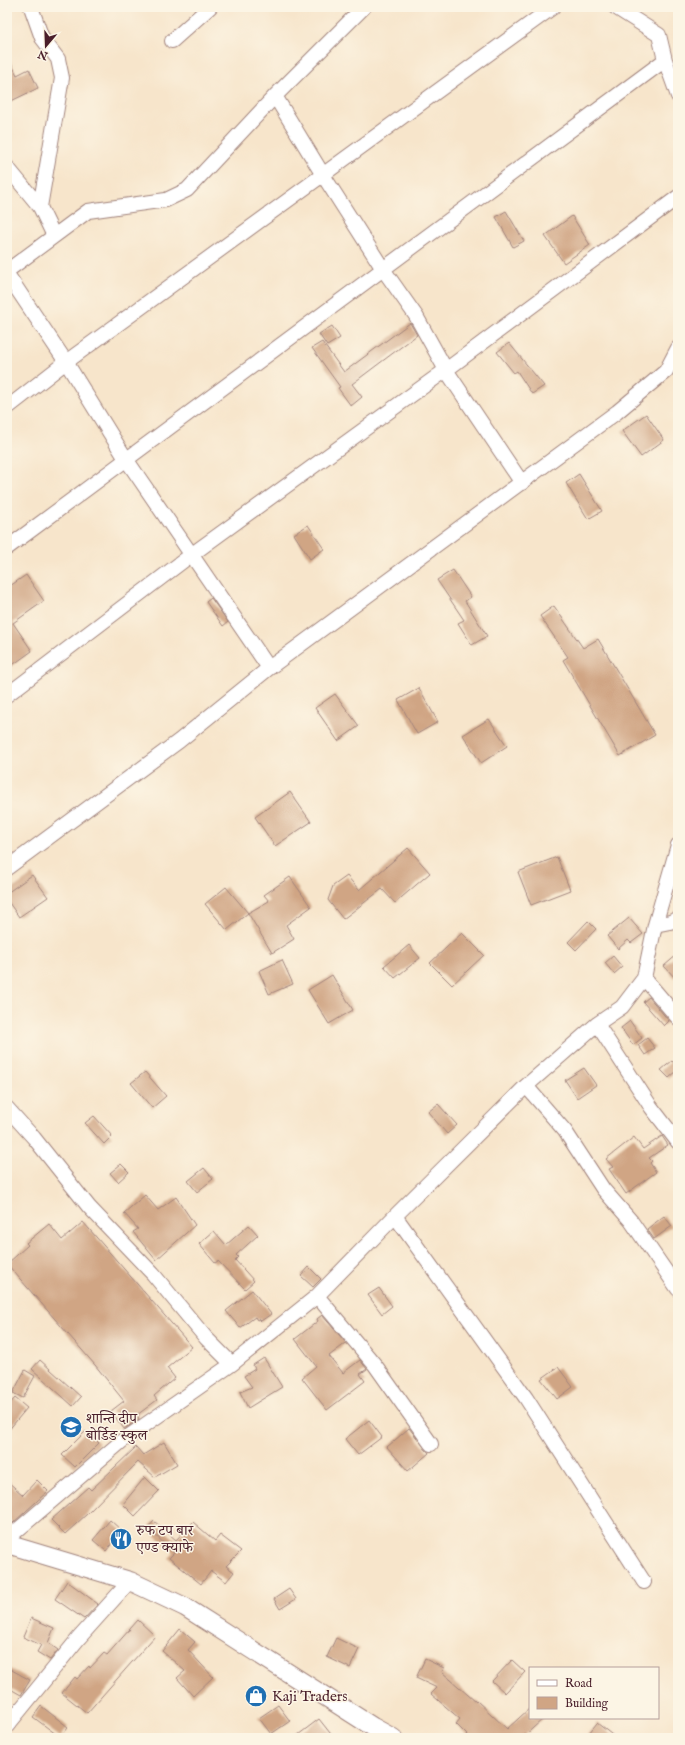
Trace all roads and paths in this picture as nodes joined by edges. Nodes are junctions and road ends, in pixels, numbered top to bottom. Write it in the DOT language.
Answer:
graph roads {
  1 [pos="31,7"];
  2 [pos="210,7"];
  3 [pos="364,7"];
  4 [pos="553,7"];
  5 [pos="615,7"];
  6 [pos="172,41"];
  7 [pos="665,60"];
  8 [pos="275,96"];
  9 [pos="678,96"];
  10 [pos="7,167"];
  11 [pos="323,175"];
  12 [pos="678,197"];
  13 [pos="40,207"];
  14 [pos="54,236"];
  15 [pos="384,269"];
  16 [pos="7,271"];
  17 [pos="7,274"];
  18 [pos="678,348"];
  19 [pos="66,362"];
  20 [pos="446,370"];
  21 [pos="7,408"];
  22 [pos="126,459"];
  23 [pos="522,483"];
  24 [pos="7,548"];
  25 [pos="191,555"];
  26 [pos="269,668"];
  27 [pos="7,695"];
  28 [pos="678,845"];
  29 [pos="9,864"];
  30 [pos="678,919"];
  31 [pos="655,925"];
  32 [pos="644,978"];
  33 [pos="678,1018"];
  34 [pos="597,1024"];
  35 [pos="526,1086"];
  36 [pos="7,1108"];
  37 [pos="678,1142"];
  38 [pos="395,1216"];
  39 [pos="678,1289"];
  40 [pos="317,1296"];
  41 [pos="232,1364"];
  42 [pos="431,1444"];
  43 [pos="7,1539"];
  44 [pos="7,1544"];
  45 [pos="130,1581"];
  46 [pos="644,1582"];
  47 [pos="7,1726"];
  48 [pos="393,1738"];
  1 -- 13 [label="street"];
  2 -- 6 [label="street"];
  3 -- 8 [label="street"];
  4 -- 11 [label="street"];
  5 -- 7 [label="street"];
  7 -- 9 [label="street"];
  7 -- 15 [label="street"];
  8 -- 11 [label="street"];
  8 -- 14 [label="street"];
  10 -- 13 [label="street"];
  11 -- 15 [label="street"];
  11 -- 19 [label="street"];
  12 -- 20 [label="street"];
  13 -- 14 [label="street"];
  14 -- 16 [label="street"];
  15 -- 20 [label="street"];
  15 -- 22 [label="street"];
  17 -- 19 [label="street"];
  18 -- 23 [label="street"];
  19 -- 21 [label="street"];
  19 -- 22 [label="street"];
  20 -- 23 [label="street"];
  20 -- 25 [label="street"];
  22 -- 24 [label="street"];
  22 -- 25 [label="street"];
  23 -- 26 [label="street"];
  25 -- 26 [label="street"];
  25 -- 27 [label="street"];
  26 -- 29 [label="street"];
  28 -- 31 [label="street"];
  30 -- 31 [label="street"];
  31 -- 32 [label="street"];
  32 -- 33 [label="street"];
  32 -- 34 [label="street"];
  34 -- 35 [label="street"];
  34 -- 37 [label="street"];
  35 -- 38 [label="street"];
  35 -- 39 [label="street"];
  36 -- 41 [label="street"];
  38 -- 40 [label="street"];
  38 -- 46 [label="street"];
  40 -- 41 [label="street"];
  40 -- 42 [label="street"];
  41 -- 43 [label="street"];
  44 -- 45 [label="main road"];
  45 -- 47 [label="street"];
  45 -- 48 [label="main road"];
}
